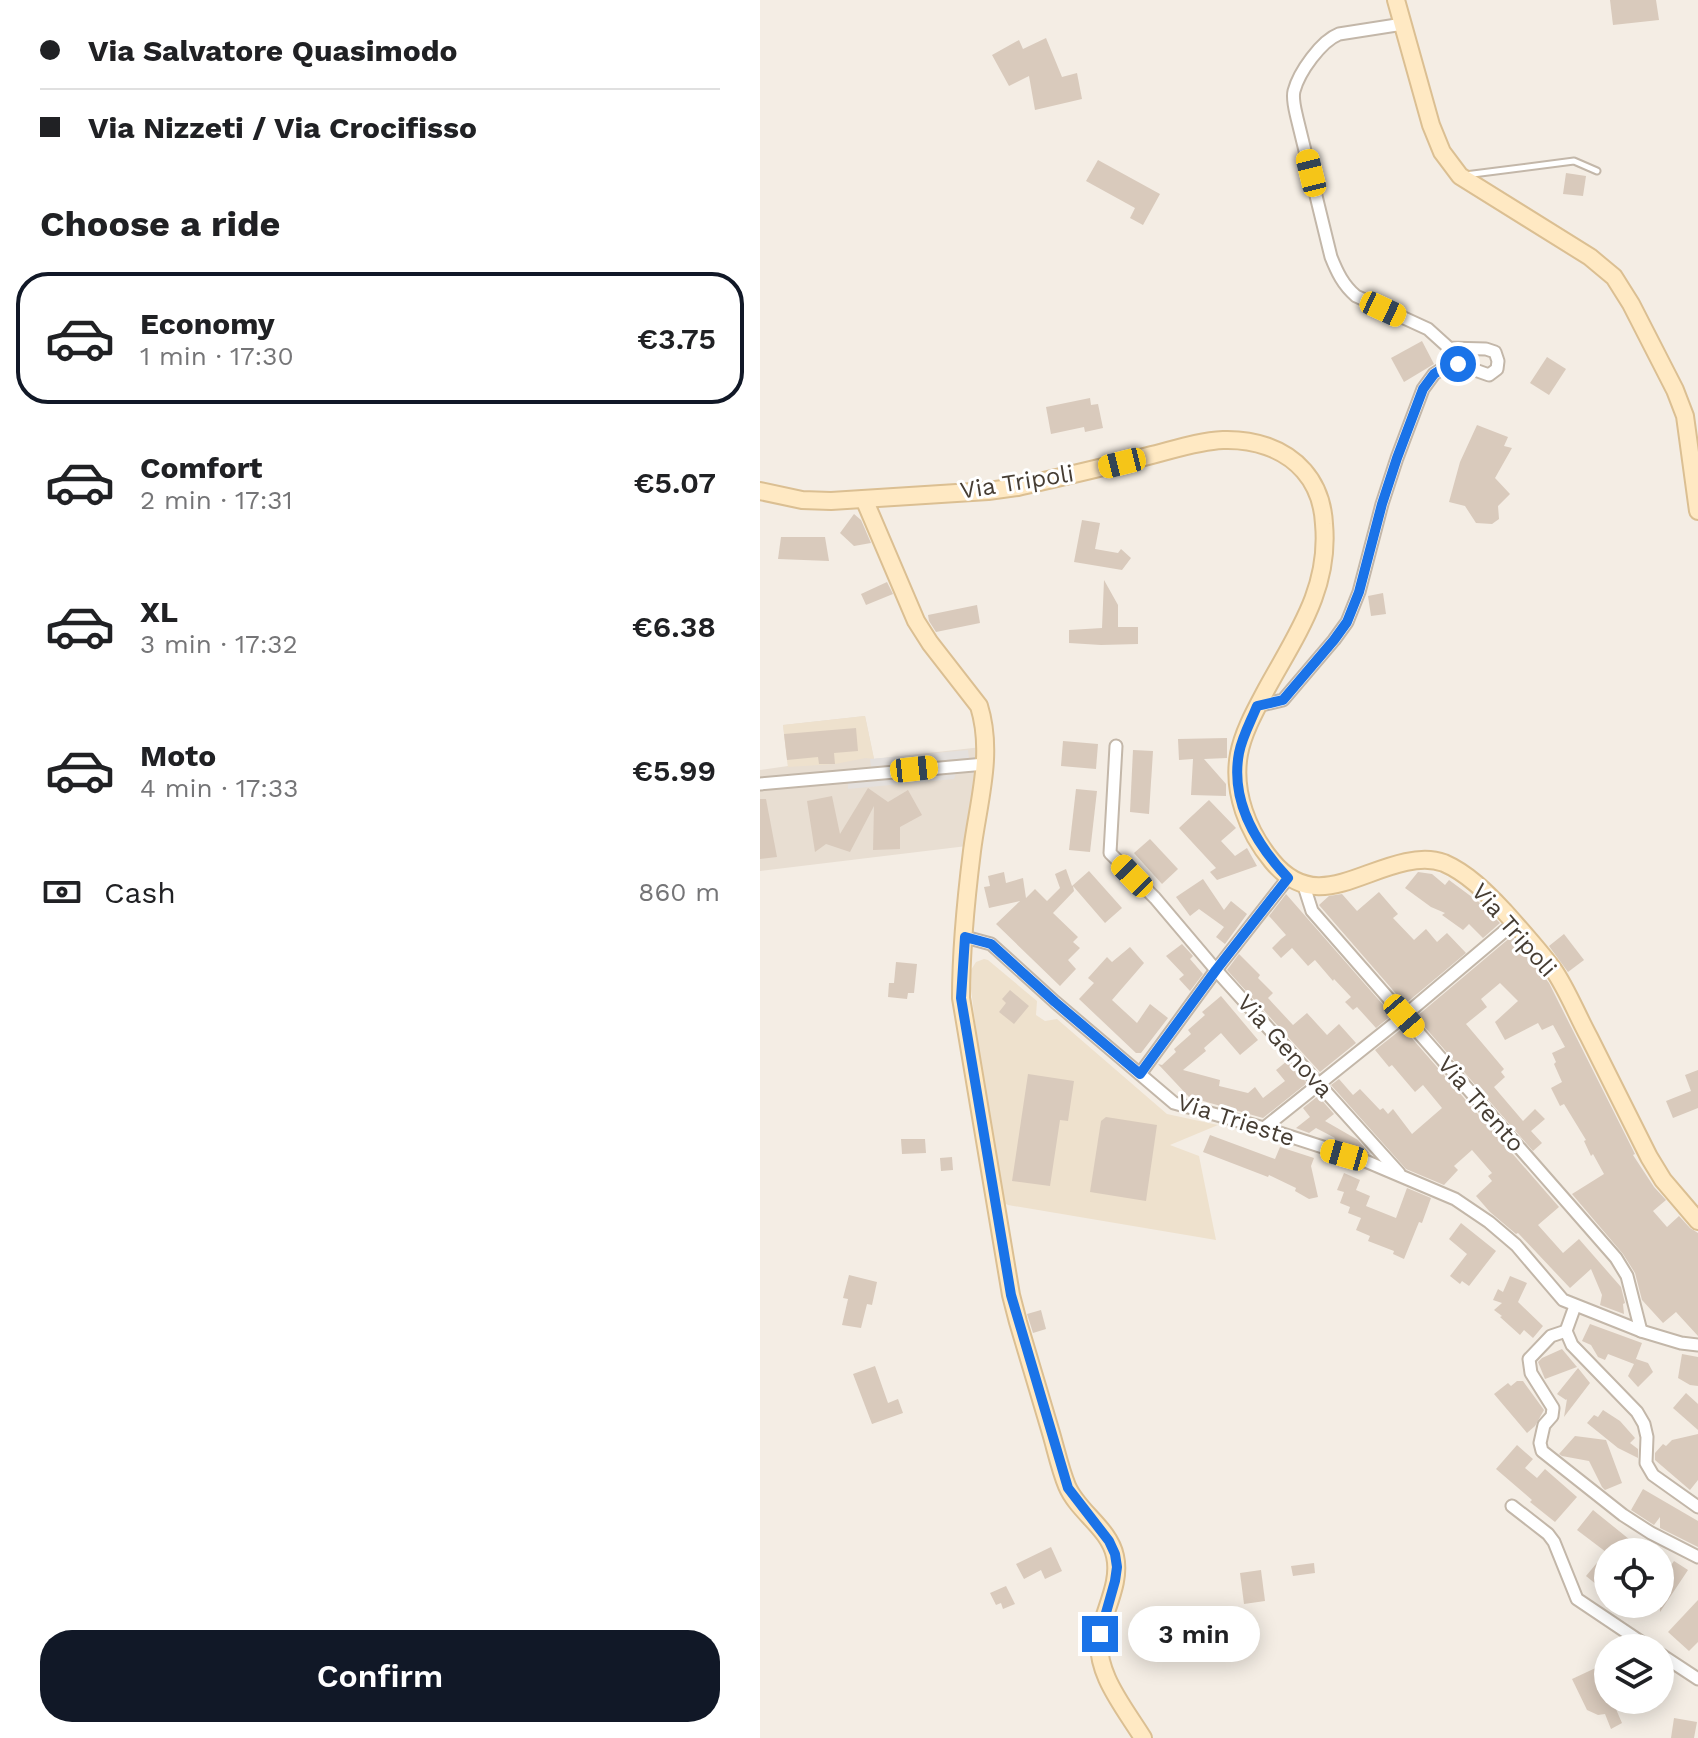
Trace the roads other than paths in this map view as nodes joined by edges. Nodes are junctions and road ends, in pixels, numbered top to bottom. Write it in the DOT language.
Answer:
graph roads {
  1 [pos="1396,0"];
  2 [pos="1403,24"];
  3 [pos="1597,171"];
  4 [pos="1460,176"];
  5 [pos="760,491"];
  6 [pos="864,499"];
  7 [pos="1698,511"];
  8 [pos="1257,706"];
  9 [pos="1116,746"];
  10 [pos="985,764"];
  11 [pos="760,784"];
  12 [pos="1288,878"];
  13 [pos="1304,886"];
  14 [pos="1514,923"];
  15 [pos="965,937"];
  16 [pos="1216,970"];
  17 [pos="1404,1016"];
  18 [pos="1140,1074"];
  19 [pos="1320,1085"];
  20 [pos="1264,1128"];
  21 [pos="1402,1177"];
  22 [pos="1698,1221"];
  23 [pos="1575,1306"];
  24 [pos="1566,1331"];
  25 [pos="1641,1331"];
  26 [pos="1698,1345"];
  27 [pos="1512,1506"];
  28 [pos="1698,1507"];
  29 [pos="1698,1557"];
  30 [pos="1629,1634"];
  31 [pos="1674,1663"];
  32 [pos="1698,1679"];
  33 [pos="1143,1738"];
  1 -- 2 [label="street"];
  2 -- 4 [label="street"];
  2 -- 8 [label="street"];
  3 -- 4 [label="lane"];
  4 -- 7 [label="street"];
  5 -- 6 [label="street, Via Tripoli"];
  6 -- 8 [label="street, Via Tripoli"];
  6 -- 10 [label="street"];
  8 -- 12 [label="street, Via Tripoli"];
  9 -- 16 [label="street, Via Genova"];
  10 -- 11 [label="street"];
  10 -- 15 [label="street"];
  12 -- 13 [label="street, Via Tripoli"];
  12 -- 16 [label="street"];
  13 -- 14 [label="street, Via Tripoli"];
  13 -- 17 [label="street, Via Trento"];
  14 -- 17 [label="street"];
  14 -- 22 [label="street, Via Tripoli"];
  15 -- 18 [label="street, Via Trieste"];
  15 -- 33 [label="street"];
  16 -- 18 [label="street"];
  16 -- 19 [label="street, Via Genova"];
  17 -- 19 [label="street"];
  17 -- 25 [label="street, Via Trento"];
  18 -- 20 [label="street, Via Trieste"];
  19 -- 20 [label="street"];
  19 -- 21 [label="street, Via Genova"];
  20 -- 21 [label="street, Via Trieste"];
  21 -- 23 [label="street, Via Trieste"];
  23 -- 24 [label="street"];
  23 -- 25 [label="street, Via Trieste"];
  24 -- 28 [label="street"];
  24 -- 29 [label="street"];
  25 -- 26 [label="street, Via Trieste"];
  27 -- 30 [label="street"];
  31 -- 32 [label="street"];
}
